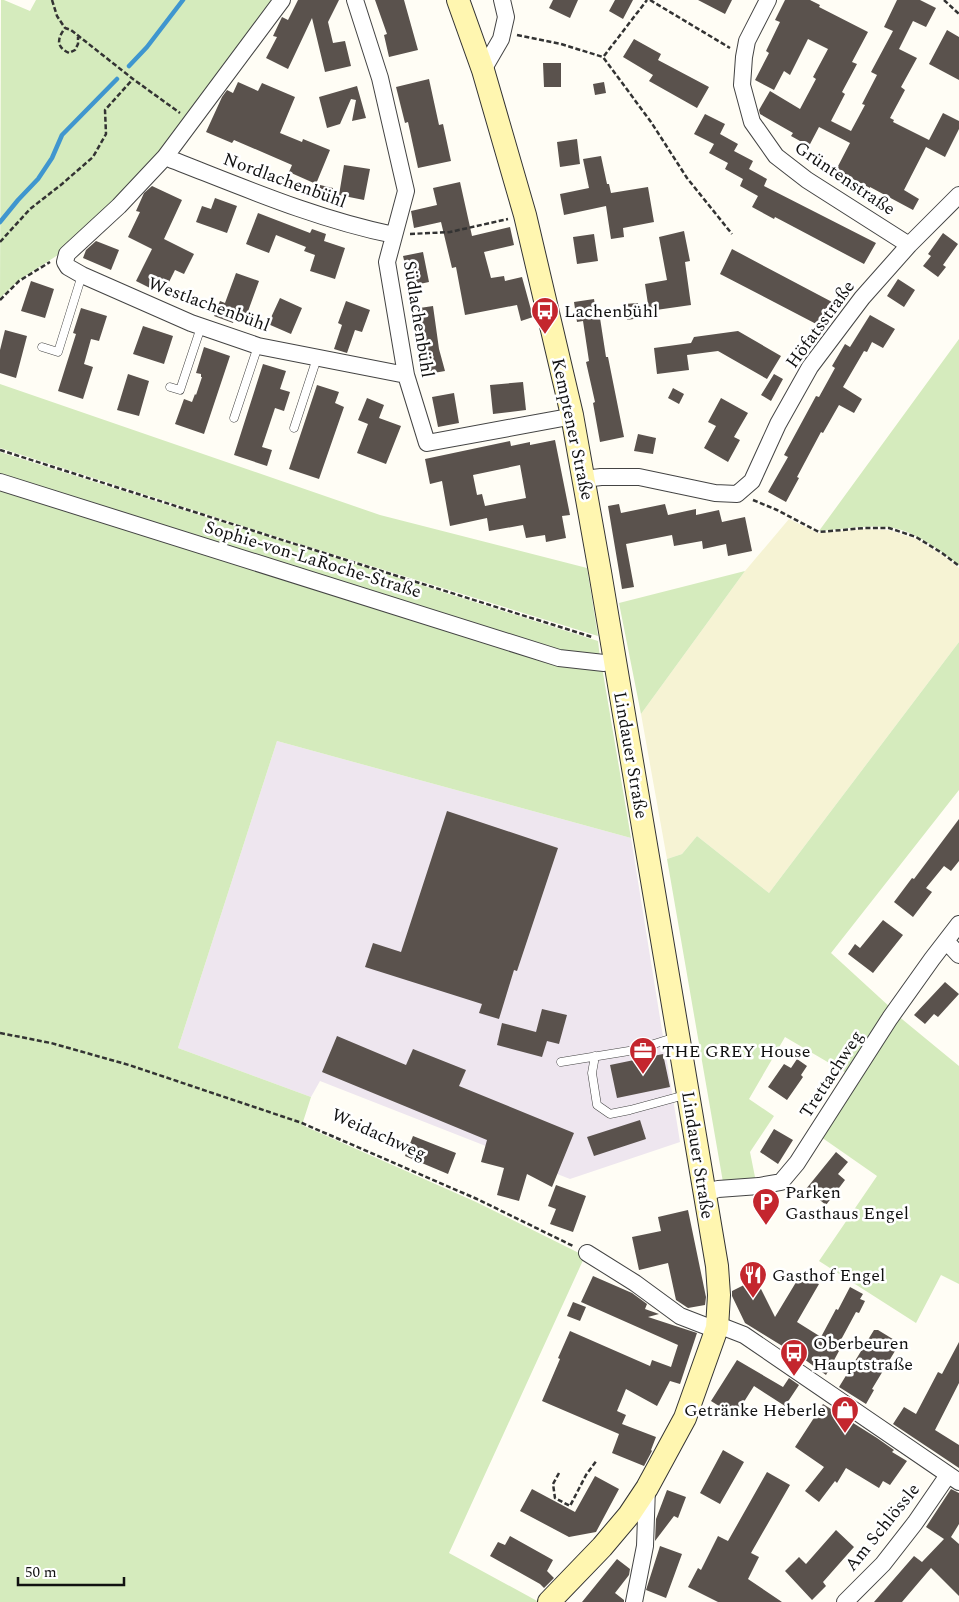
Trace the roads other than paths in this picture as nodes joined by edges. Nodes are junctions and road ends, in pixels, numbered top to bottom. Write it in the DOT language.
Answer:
graph roads {
  1 [pos="282,0"];
  2 [pos="355,0"];
  3 [pos="458,0"];
  4 [pos="502,0"];
  5 [pos="768,0"];
  6 [pos="483,70"];
  7 [pos="165,157"];
  8 [pos="959,195"];
  9 [pos="394,234"];
  10 [pos="908,245"];
  11 [pos="82,275"];
  12 [pos="201,327"];
  13 [pos="258,346"];
  14 [pos="42,347"];
  15 [pos="317,358"];
  16 [pos="406,375"];
  17 [pos="170,387"];
  18 [pos="572,415"];
  19 [pos="234,418"];
  20 [pos="294,428"];
  21 [pos="584,480"];
  22 [pos="0,482"];
  23 [pos="615,661"];
  24 [pos="959,924"];
  25 [pos="946,941"];
  26 [pos="959,954"];
  27 [pos="678,1036"];
  28 [pos="595,1056"];
  29 [pos="561,1062"];
  30 [pos="688,1095"];
  31 [pos="705,1194"];
  32 [pos="587,1253"];
  33 [pos="718,1328"];
  34 [pos="954,1478"];
  35 [pos="647,1488"];
  36 [pos="549,1602"];
  37 [pos="634,1602"];
  38 [pos="845,1602"];
  1 -- 7 [label="street"];
  2 -- 9 [label="street, Südlachenbühl"];
  3 -- 6 [label="main road, Kemptener Straße"];
  4 -- 6 [label="street"];
  5 -- 10 [label="street, Grüntenstraße"];
  6 -- 18 [label="main road, Kemptener Straße"];
  7 -- 9 [label="street, Nordlachenbühl"];
  7 -- 11 [label="street, Westlachenbühl"];
  8 -- 10 [label="street, Höfatsstraße"];
  9 -- 16 [label="street, Südlachenbühl"];
  10 -- 21 [label="street, Höfatsstraße"];
  11 -- 12 [label="street, Westlachenbühl"];
  11 -- 14 [label="lane"];
  12 -- 13 [label="street, Westlachenbühl"];
  12 -- 17 [label="lane"];
  13 -- 15 [label="street, Westlachenbühl"];
  13 -- 19 [label="lane"];
  15 -- 16 [label="street, Westlachenbühl"];
  15 -- 20 [label="lane"];
  16 -- 18 [label="street, Südlachenbühl"];
  18 -- 21 [label="main road, Kemptener Straße"];
  21 -- 23 [label="main road, Kemptener Straße"];
  22 -- 23 [label="street, Sophie-von-LaRoche-Straße"];
  23 -- 27 [label="main road, Lindauer Straße"];
  24 -- 25 [label="street, Trettachweg"];
  25 -- 26 [label="street"];
  25 -- 31 [label="street, Trettachweg"];
  27 -- 28 [label="lane"];
  27 -- 30 [label="main road, Lindauer Straße"];
  28 -- 29 [label="lane"];
  28 -- 30 [label="lane"];
  30 -- 31 [label="main road, Lindauer Straße"];
  31 -- 33 [label="main road, Lindauer Straße"];
  32 -- 33 [label="street"];
  33 -- 34 [label="street"];
  33 -- 35 [label="main road, Lindauer Straße"];
  34 -- 38 [label="street, Am Schlössle"];
  35 -- 36 [label="main road, Lindauer Straße"];
  35 -- 37 [label="street"];
}
